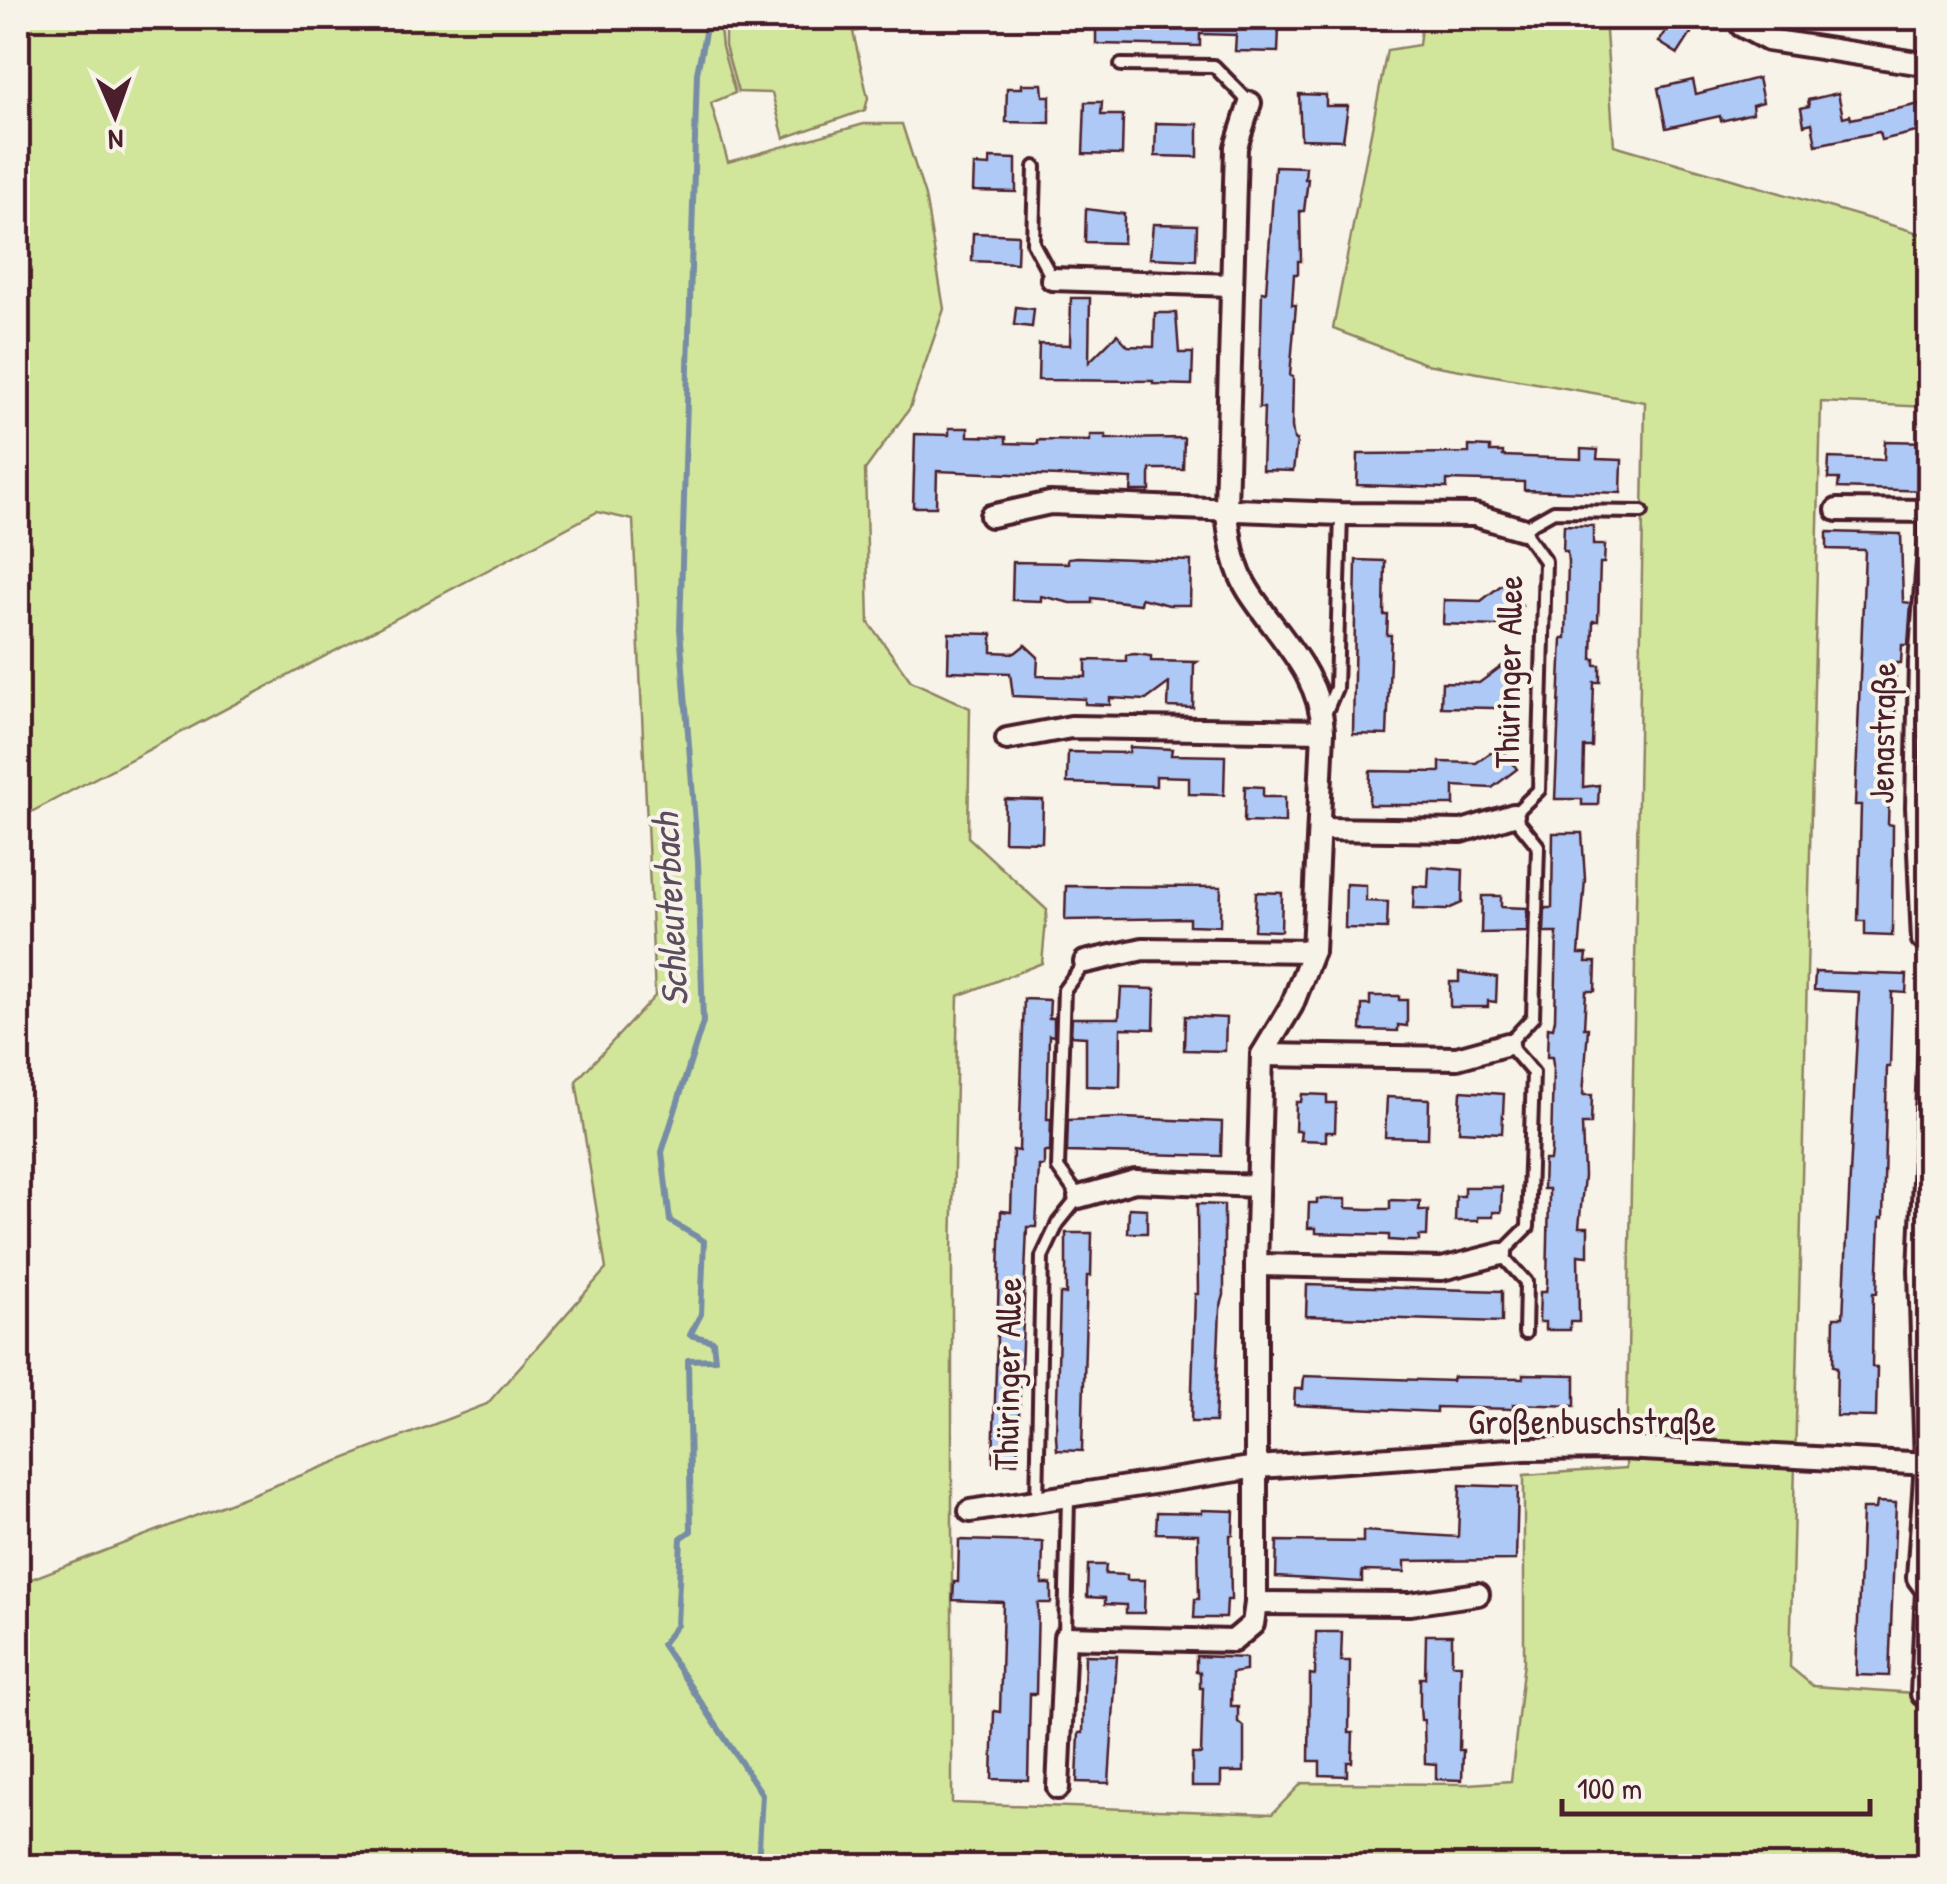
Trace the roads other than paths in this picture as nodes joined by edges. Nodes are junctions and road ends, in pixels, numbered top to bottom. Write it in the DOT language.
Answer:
graph roads {
  1 [pos="1740,18"];
  2 [pos="1121,65"];
  3 [pos="1930,65"];
  4 [pos="1250,103"];
  5 [pos="1035,167"];
  6 [pos="1052,279"];
  7 [pos="1232,284"];
  8 [pos="1226,508"];
  9 [pos="1837,510"];
  10 [pos="1928,511"];
  11 [pos="1642,512"];
  12 [pos="1341,514"];
  13 [pos="991,516"];
  14 [pos="1522,530"];
  15 [pos="1323,725"];
  16 [pos="1008,739"];
  17 [pos="1514,816"];
  18 [pos="1320,828"];
  19 [pos="1313,951"];
  20 [pos="1930,952"];
  21 [pos="1086,962"];
  22 [pos="1508,1044"];
  23 [pos="1930,1044"];
  24 [pos="1262,1055"];
  25 [pos="1258,1186"];
  26 [pos="1079,1197"];
  27 [pos="1502,1254"];
  28 [pos="1256,1264"];
  29 [pos="1525,1333"];
  30 [pos="1928,1464"];
  31 [pos="1258,1468"];
  32 [pos="1068,1498"];
  33 [pos="1037,1504"];
  34 [pos="970,1511"];
  35 [pos="1928,1590"];
  36 [pos="1478,1594"];
  37 [pos="1256,1603"];
  38 [pos="1064,1637"];
  39 [pos="1922,1694"];
  40 [pos="1058,1788"];
  1 -- 3 [label="street"];
  2 -- 4 [label="lane"];
  4 -- 7 [label="street"];
  5 -- 6 [label="lane"];
  6 -- 7 [label="street"];
  7 -- 8 [label="street"];
  8 -- 12 [label="street, Thüringer Allee"];
  8 -- 13 [label="street, Thüringer Allee"];
  8 -- 15 [label="street"];
  9 -- 10 [label="street, Jenastraße"];
  10 -- 20 [label="lane, Jenastraße"];
  11 -- 14 [label="lane"];
  12 -- 14 [label="street, Thüringer Allee"];
  12 -- 15 [label="lane"];
  14 -- 17 [label="lane, Thüringer Allee"];
  15 -- 16 [label="street"];
  15 -- 18 [label="street"];
  17 -- 18 [label="street, Thüringer Allee"];
  17 -- 22 [label="lane, Thüringer Allee"];
  18 -- 19 [label="street"];
  19 -- 21 [label="street"];
  19 -- 24 [label="street"];
  21 -- 26 [label="lane"];
  22 -- 24 [label="street"];
  22 -- 27 [label="lane"];
  23 -- 30 [label="street"];
  24 -- 25 [label="street"];
  25 -- 26 [label="street"];
  25 -- 28 [label="street"];
  26 -- 33 [label="lane, Thüringer Allee"];
  27 -- 28 [label="street"];
  27 -- 29 [label="lane"];
  28 -- 31 [label="street"];
  30 -- 31 [label="street, Großenbuschstraße"];
  30 -- 35 [label="street"];
  31 -- 32 [label="street, Großenbuschstraße"];
  31 -- 37 [label="street"];
  32 -- 33 [label="street, Großenbuschstraße"];
  32 -- 38 [label="lane"];
  33 -- 34 [label="street, Großenbuschstraße"];
  35 -- 39 [label="street"];
  36 -- 37 [label="street"];
  37 -- 38 [label="street"];
  38 -- 40 [label="street"];
}
